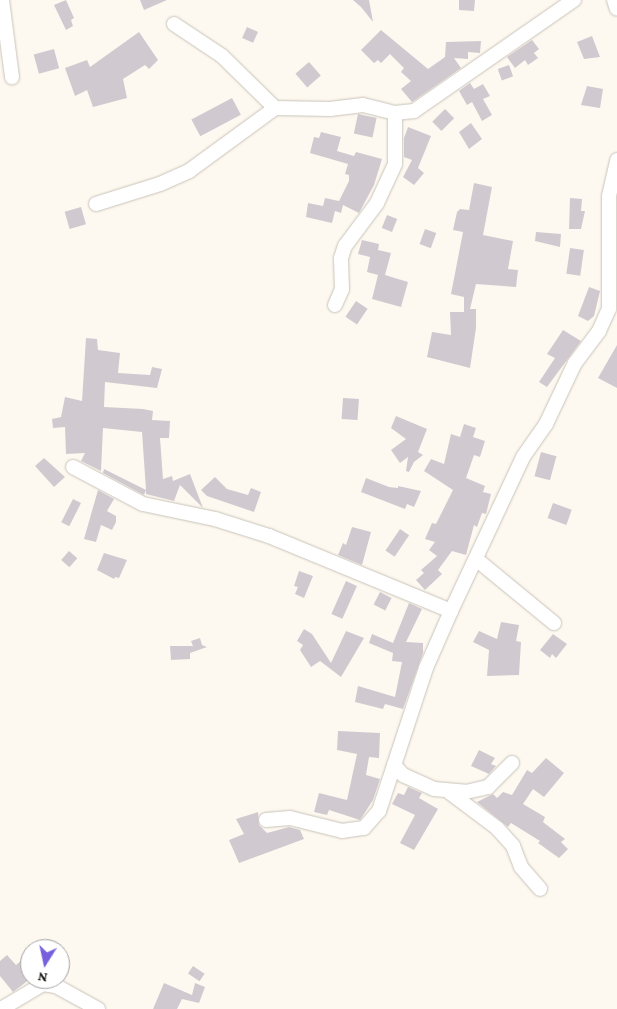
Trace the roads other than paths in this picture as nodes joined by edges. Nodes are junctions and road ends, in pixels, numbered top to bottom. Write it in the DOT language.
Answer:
graph roads {
  1 [pos="2,0"];
  2 [pos="574,0"];
  3 [pos="614,0"];
  4 [pos="617,9"];
  5 [pos="174,24"];
  6 [pos="12,77"];
  7 [pos="275,108"];
  8 [pos="395,113"];
  9 [pos="617,160"];
  10 [pos="96,204"];
  11 [pos="335,305"];
  12 [pos="73,467"];
  13 [pos="476,559"];
  14 [pos="451,611"];
  15 [pos="554,623"];
  16 [pos="512,763"];
  17 [pos="394,765"];
  18 [pos="449,792"];
  19 [pos="266,820"];
  20 [pos="540,889"];
  21 [pos="0,1009"];
  22 [pos="98,1009"];
  1 -- 6 [label="street"];
  2 -- 8 [label="street"];
  3 -- 4 [label="street"];
  5 -- 7 [label="street"];
  7 -- 8 [label="street"];
  7 -- 10 [label="street"];
  8 -- 11 [label="street"];
  9 -- 13 [label="street"];
  12 -- 14 [label="street"];
  13 -- 14 [label="street"];
  13 -- 15 [label="street"];
  14 -- 17 [label="street"];
  16 -- 18 [label="street"];
  17 -- 18 [label="street"];
  17 -- 19 [label="street"];
  18 -- 20 [label="street"];
  21 -- 22 [label="street"];
}
